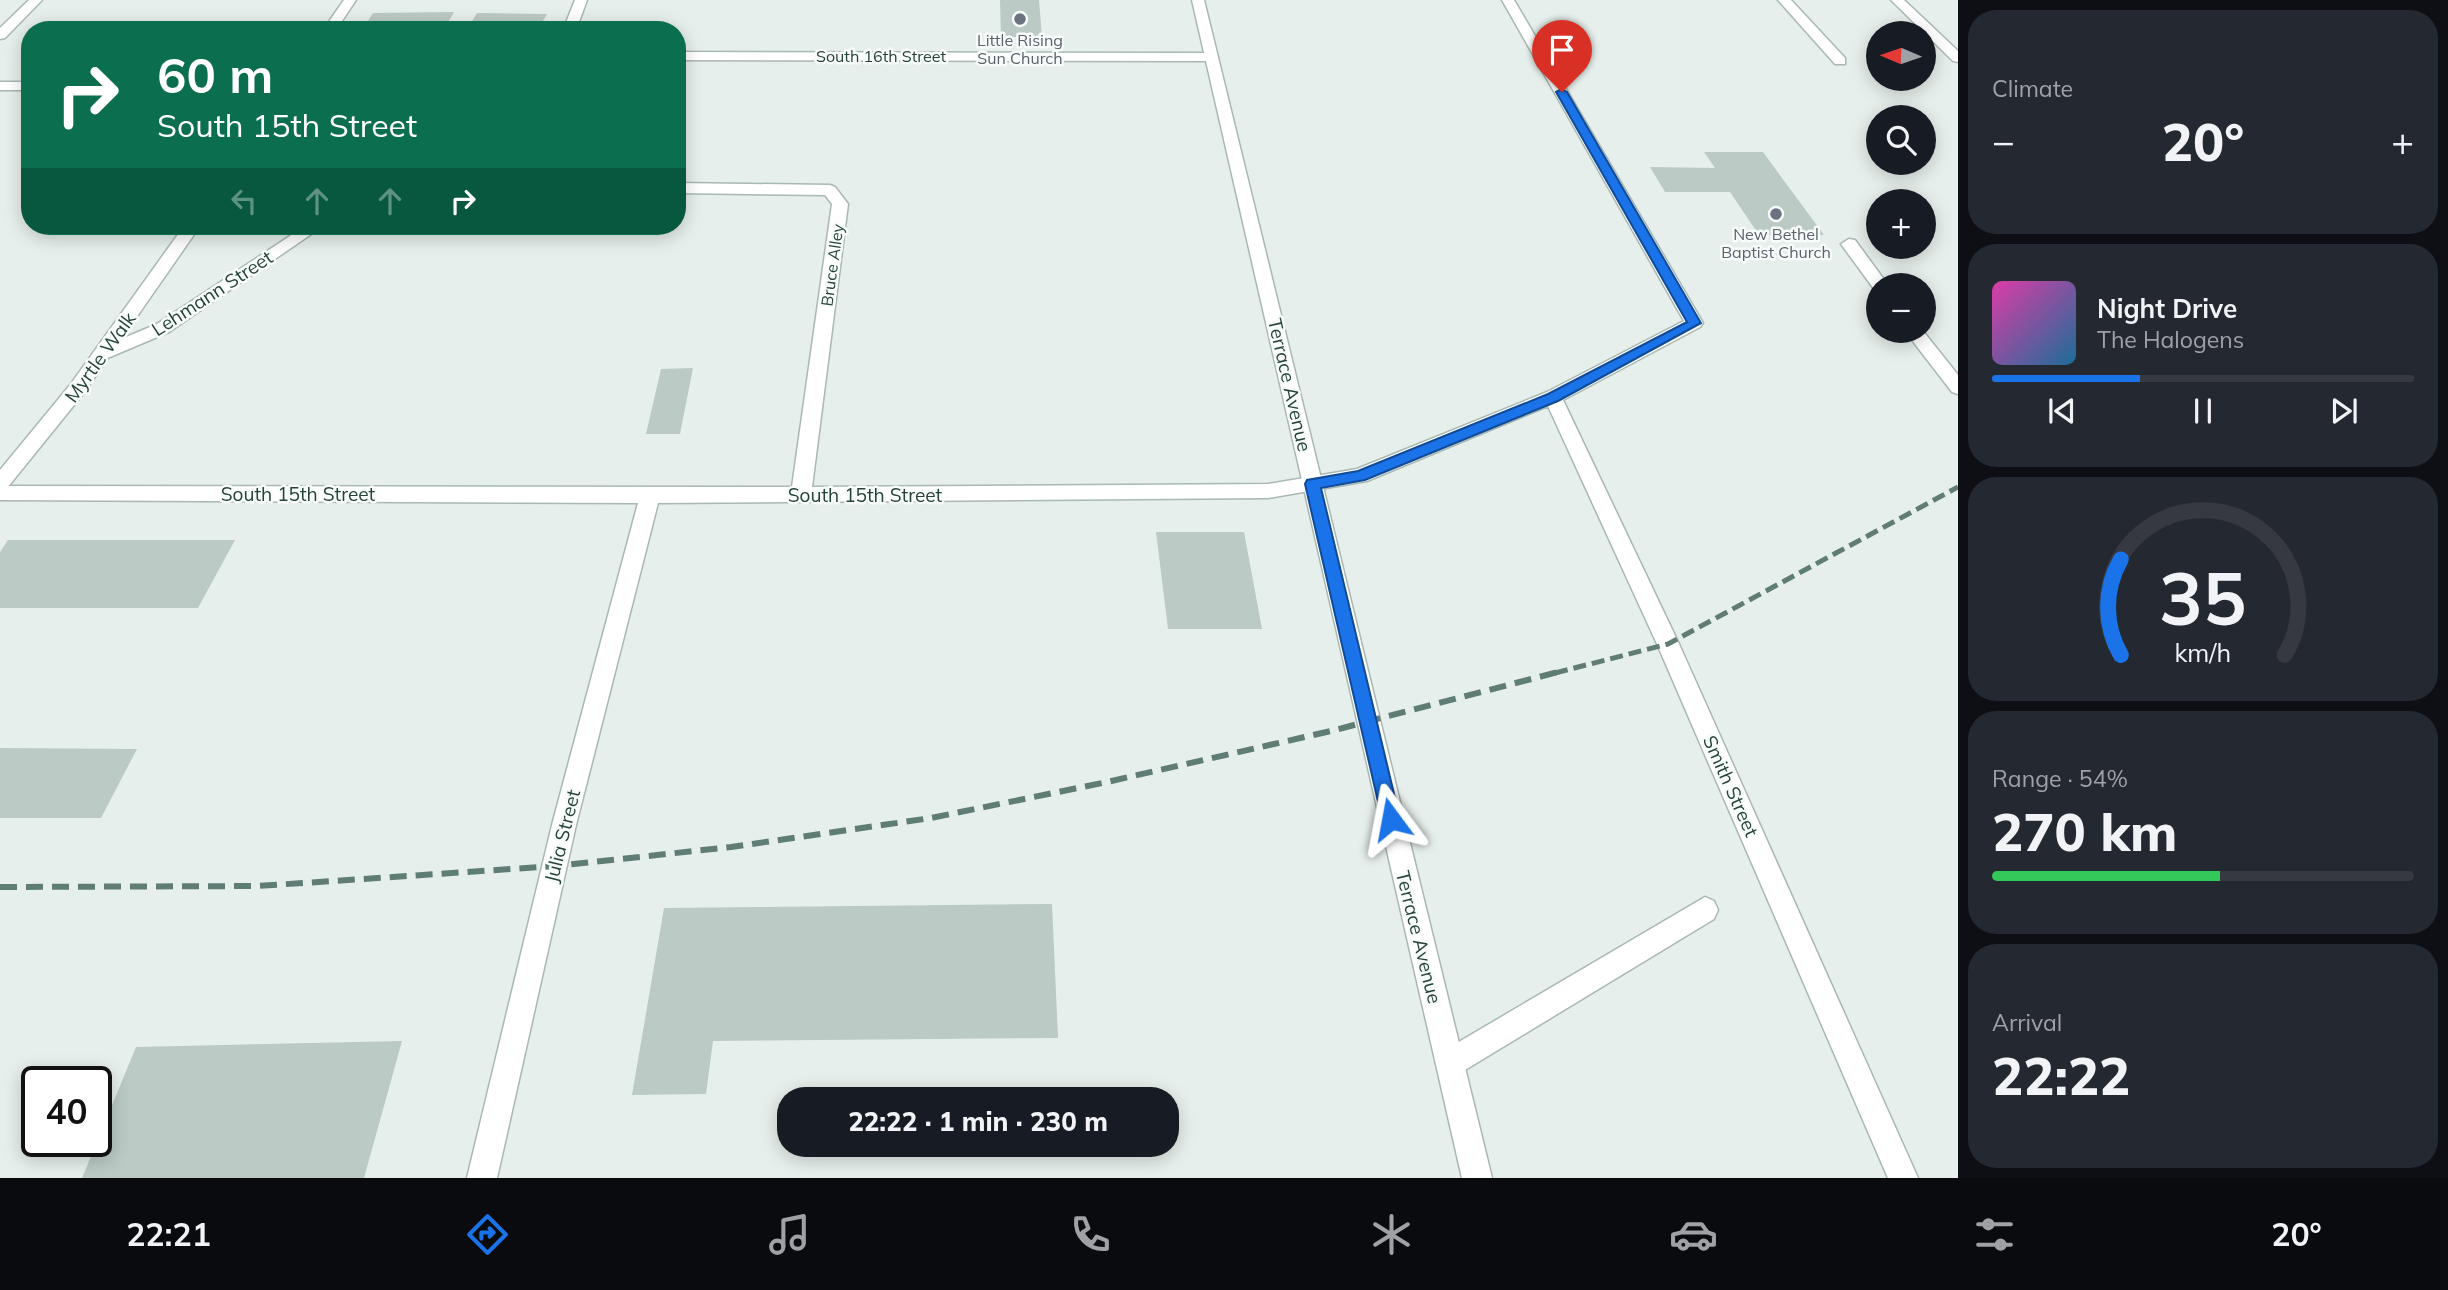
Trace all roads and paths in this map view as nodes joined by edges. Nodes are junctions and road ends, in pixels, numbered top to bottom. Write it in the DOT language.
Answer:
graph roads {
  1 [pos="36,0"];
  2 [pos="350,0"];
  3 [pos="581,0"];
  4 [pos="1198,0"];
  5 [pos="1508,0"];
  6 [pos="1784,0"];
  7 [pos="1897,0"];
  8 [pos="335,21"];
  9 [pos="573,21"];
  10 [pos="0,35"];
  11 [pos="686,56"];
  12 [pos="1211,57"];
  13 [pos="1958,58"];
  14 [pos="1840,61"];
  15 [pos="0,86"];
  16 [pos="21,86"];
  17 [pos="686,188"];
  18 [pos="186,235"];
  19 [pos="302,235"];
  20 [pos="1849,244"];
  21 [pos="1871,273"];
  22 [pos="1923,343"];
  23 [pos="104,353"];
  24 [pos="1958,388"];
  25 [pos="1553,397"];
  26 [pos="0,483"];
  27 [pos="1312,484"];
  28 [pos="0,493"];
  29 [pos="801,495"];
  30 [pos="650,496"];
  31 [pos="1705,910"];
  32 [pos="1450,1063"];
  33 [pos="482,1178"];
  34 [pos="1477,1178"];
  35 [pos="1903,1178"];
  1 -- 10 [label="street"];
  2 -- 8 [label="street"];
  3 -- 9 [label="street"];
  4 -- 12 [label="street, Terrace Avenue"];
  5 -- 25 [label="street, South 15th Street"];
  6 -- 14 [label="street"];
  7 -- 13 [label="street"];
  11 -- 12 [label="street, South 16th Street"];
  12 -- 27 [label="street, Terrace Avenue"];
  15 -- 16 [label="street"];
  17 -- 29 [label="street, Bruce Alley"];
  18 -- 23 [label="street, Myrtle Walk"];
  19 -- 23 [label="street, Lehmann Street"];
  20 -- 21 [label="street"];
  22 -- 24 [label="street"];
  23 -- 26 [label="street, Myrtle Walk"];
  25 -- 27 [label="street, South 15th Street"];
  25 -- 35 [label="street, Smith Street"];
  27 -- 29 [label="street, South 15th Street"];
  27 -- 32 [label="street, Terrace Avenue"];
  28 -- 30 [label="street, South 15th Street"];
  29 -- 30 [label="street, South 15th Street"];
  30 -- 33 [label="street, Julia Street"];
  31 -- 32 [label="street"];
  32 -- 34 [label="street, Terrace Avenue"];
}
